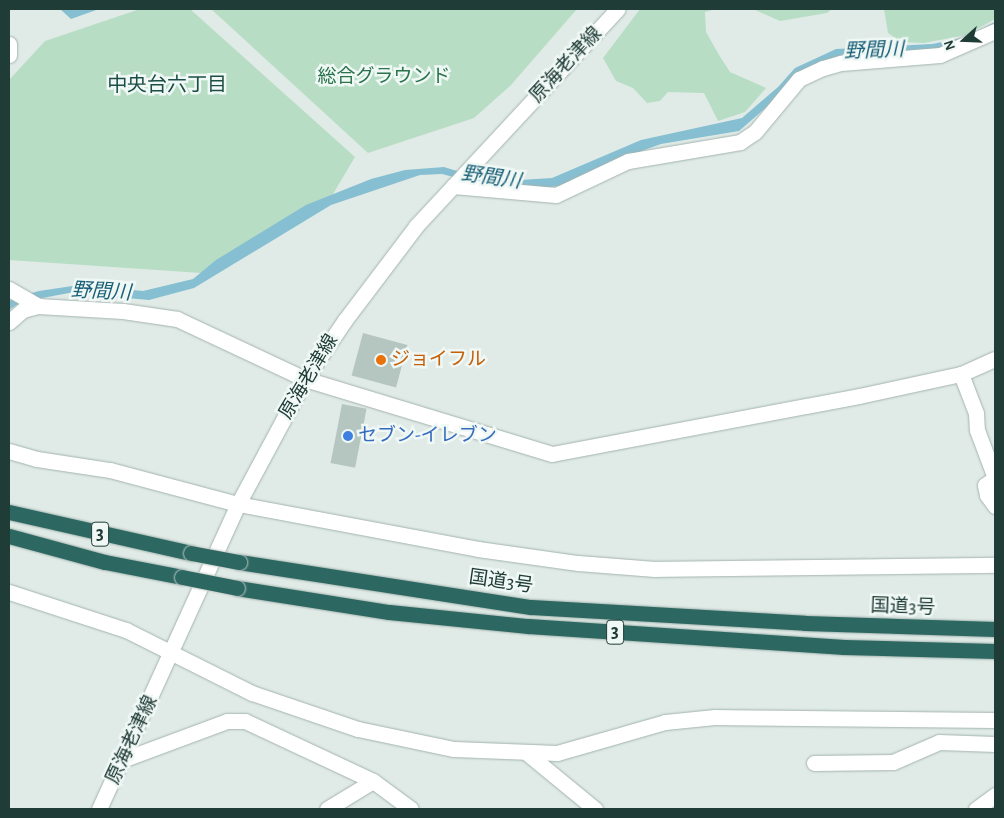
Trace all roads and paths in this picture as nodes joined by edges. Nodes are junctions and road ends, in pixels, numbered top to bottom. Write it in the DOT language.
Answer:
graph roads {
  1 [pos="618,9"];
  2 [pos="995,31"];
  3 [pos="9,44"];
  4 [pos="9,55"];
  5 [pos="453,186"];
  6 [pos="9,289"];
  7 [pos="38,306"];
  8 [pos="9,322"];
  9 [pos="995,359"];
  10 [pos="961,374"];
  11 [pos="305,379"];
  12 [pos="9,450"];
  13 [pos="995,478"];
  14 [pos="238,504"];
  15 [pos="995,506"];
  16 [pos="9,512"];
  17 [pos="9,536"];
  18 [pos="995,565"];
  19 [pos="9,592"];
  20 [pos="995,629"];
  21 [pos="995,651"];
  22 [pos="172,656"];
  23 [pos="995,720"];
  24 [pos="995,744"];
  25 [pos="528,754"];
  26 [pos="122,760"];
  27 [pos="814,763"];
  28 [pos="373,781"];
  29 [pos="995,794"];
  30 [pos="99,809"];
  31 [pos="327,809"];
  32 [pos="411,809"];
  33 [pos="595,809"];
  34 [pos="976,809"];
  1 -- 5 [label="street, 原海老津線"];
  2 -- 5 [label="street"];
  3 -- 4 [label="street"];
  5 -- 11 [label="street, 原海老津線"];
  6 -- 7 [label="street"];
  7 -- 8 [label="street"];
  7 -- 11 [label="street"];
  9 -- 10 [label="street"];
  10 -- 11 [label="street"];
  10 -- 13 [label="street"];
  11 -- 14 [label="street, 原海老津線"];
  12 -- 14 [label="street"];
  13 -- 15 [label="street"];
  14 -- 18 [label="street"];
  14 -- 22 [label="street, 原海老津線"];
  16 -- 20 [label="highway, 国道3号 / 3, bridge"];
  17 -- 21 [label="highway, 3, bridge"];
  19 -- 22 [label="street"];
  22 -- 25 [label="street"];
  22 -- 26 [label="street, 原海老津線"];
  23 -- 25 [label="street"];
  24 -- 27 [label="street"];
  25 -- 33 [label="street"];
  26 -- 28 [label="street"];
  26 -- 30 [label="street, 原海老津線"];
  28 -- 31 [label="street"];
  28 -- 32 [label="street"];
  29 -- 34 [label="street"];
}
